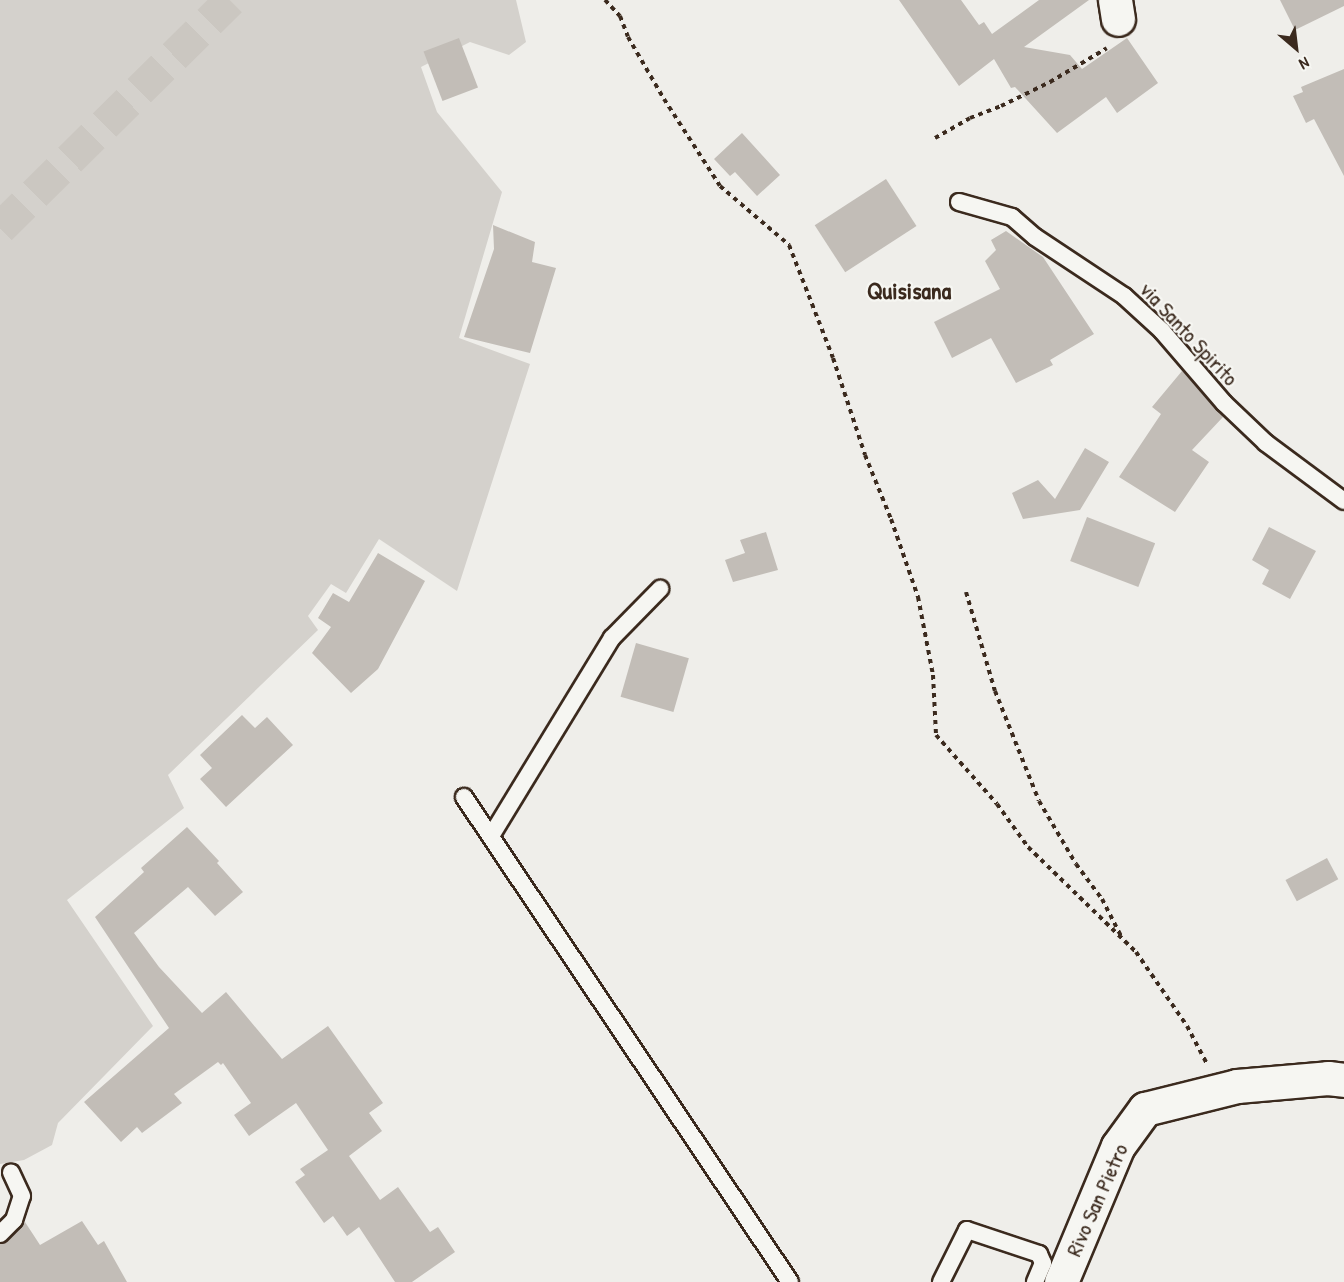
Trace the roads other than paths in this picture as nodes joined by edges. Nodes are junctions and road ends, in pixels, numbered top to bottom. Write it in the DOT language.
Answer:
graph roads {
  1 [pos="959,202"];
  2 [pos="1344,501"];
  3 [pos="660,589"];
  4 [pos="464,797"];
  5 [pos="491,836"];
  6 [pos="1344,1080"];
  7 [pos="11,1172"];
  8 [pos="0,1234"];
  9 [pos="790,1282"];
  10 [pos="941,1282"];
  11 [pos="1035,1282"];
  12 [pos="1061,1282"];
  1 -- 2 [label="lane, via Santo Spirito"];
  3 -- 5 [label="lane"];
  4 -- 5 [label="lane"];
  5 -- 9 [label="lane"];
  6 -- 12 [label="street, Rivo San Pietro"];
  7 -- 8 [label="lane"];
  10 -- 11 [label="lane"];
}
